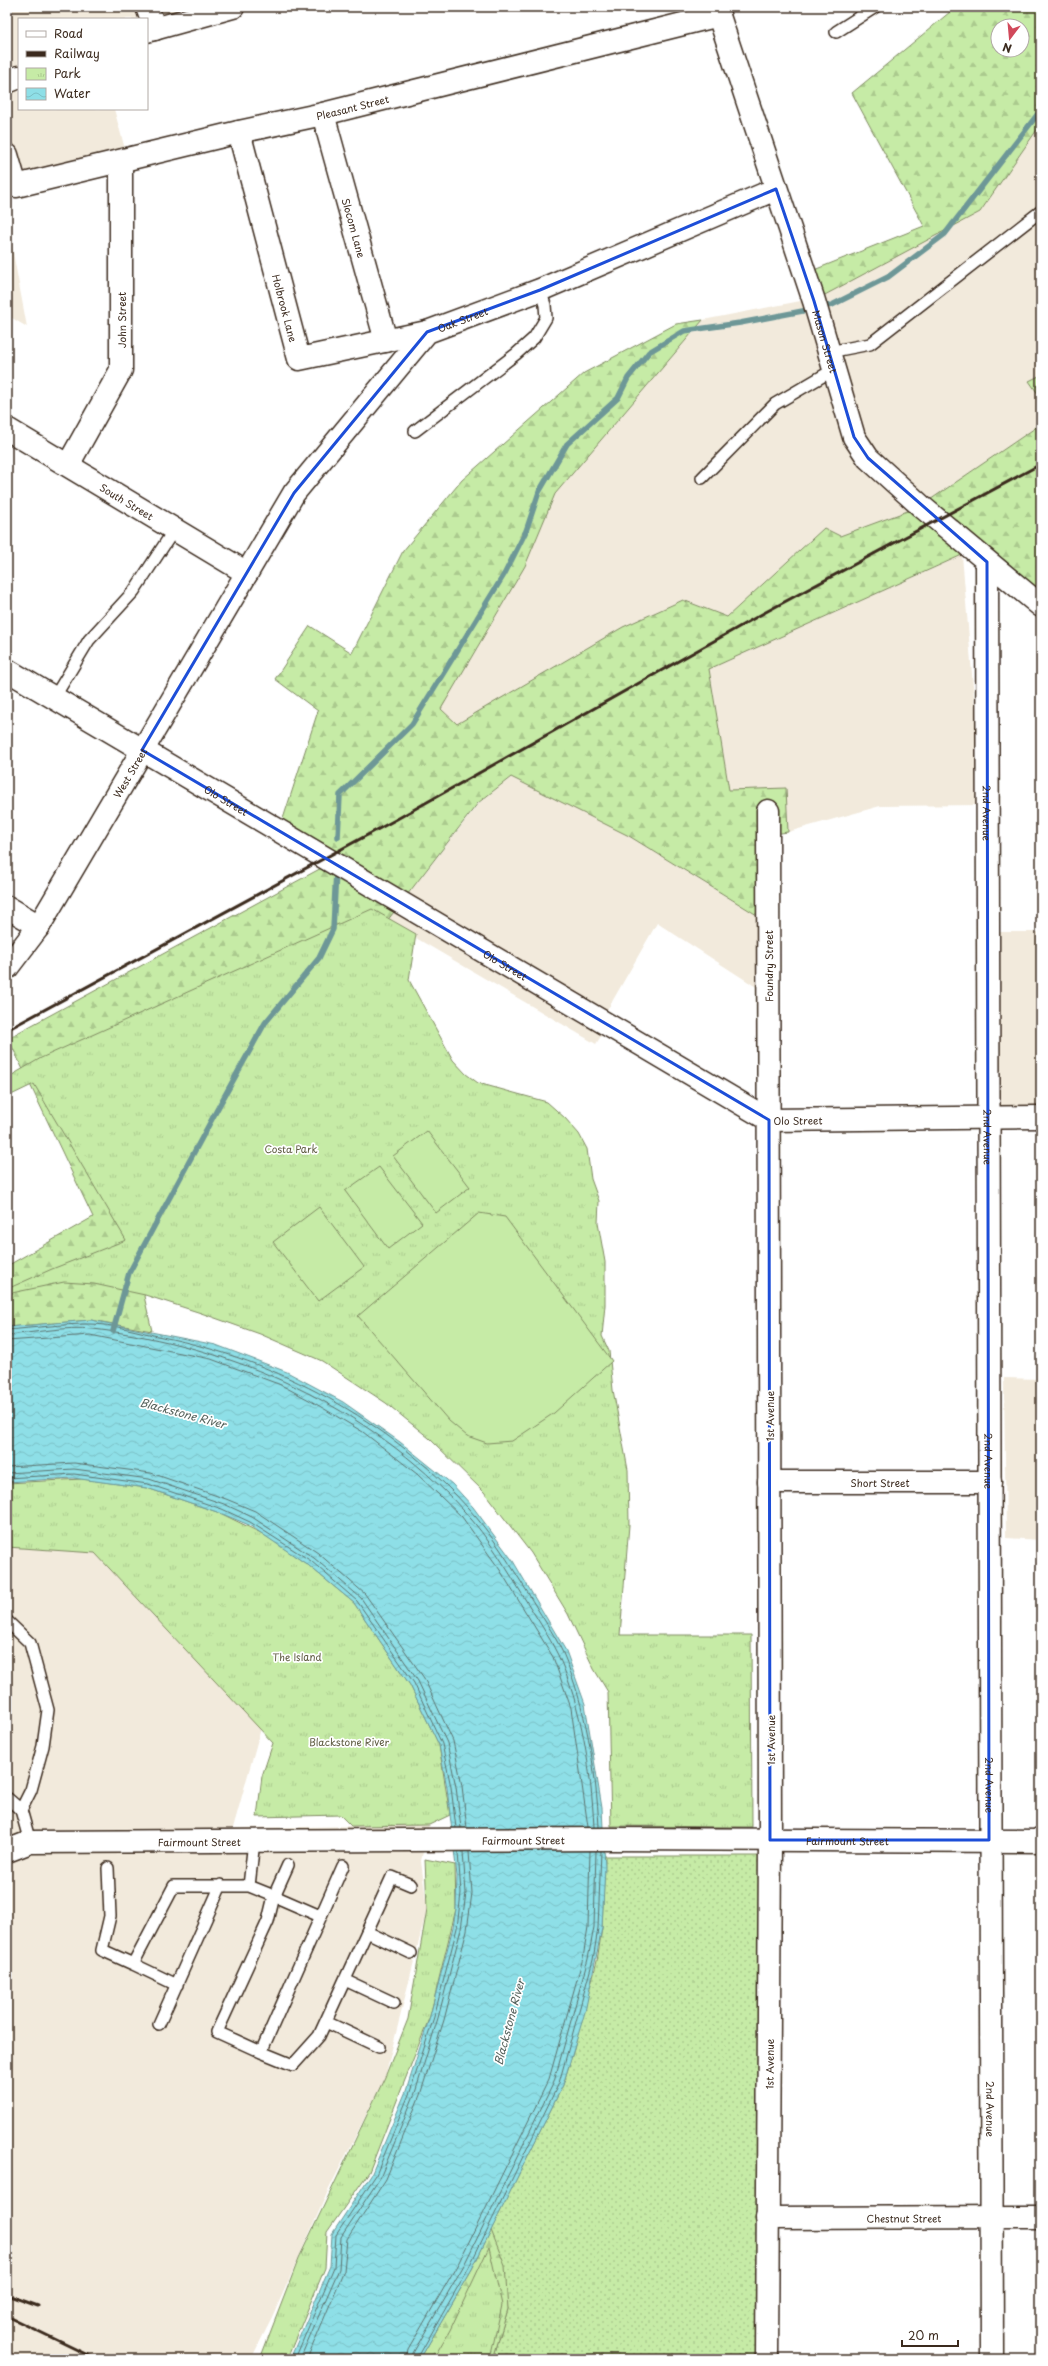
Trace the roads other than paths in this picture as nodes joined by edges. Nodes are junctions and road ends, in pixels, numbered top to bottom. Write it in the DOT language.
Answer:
graph roads {
  1 [pos="147,7"];
  2 [pos="233,7"];
  3 [pos="875,7"];
  4 [pos="718,11"];
  5 [pos="151,30"];
  6 [pos="836,32"];
  7 [pos="18,77"];
  8 [pos="7,82"];
  9 [pos="323,114"];
  10 [pos="239,132"];
  11 [pos="7,155"];
  12 [pos="121,161"];
  13 [pos="776,189"];
  14 [pos="1041,211"];
  15 [pos="540,290"];
  16 [pos="427,332"];
  17 [pos="386,341"];
  18 [pos="831,361"];
  19 [pos="7,429"];
  20 [pos="415,431"];
  21 [pos="68,465"];
  22 [pos="702,478"];
  23 [pos="174,530"];
  24 [pos="987,562"];
  25 [pos="247,573"];
  26 [pos="1041,606"];
  27 [pos="7,670"];
  28 [pos="54,698"];
  29 [pos="142,750"];
  30 [pos="768,811"];
  31 [pos="7,907"];
  32 [pos="39,926"];
  33 [pos="7,968"];
  34 [pos="988,1117"];
  35 [pos="1041,1117"];
  36 [pos="769,1120"];
  37 [pos="769,1482"];
  38 [pos="990,1482"];
  39 [pos="7,1621"];
  40 [pos="7,1798"];
  41 [pos="21,1810"];
  42 [pos="770,1840"];
  43 [pos="989,1840"];
  44 [pos="254,1841"];
  45 [pos="1041,1841"];
  46 [pos="30,1842"];
  47 [pos="7,1851"];
  48 [pos="288,1865"];
  49 [pos="343,1866"];
  50 [pos="108,1868"];
  51 [pos="221,1885"];
  52 [pos="411,1885"];
  53 [pos="249,1886"];
  54 [pos="274,1896"];
  55 [pos="320,1916"];
  56 [pos="367,1932"];
  57 [pos="411,1953"];
  58 [pos="133,1964"];
  59 [pos="345,1980"];
  60 [pos="177,1985"];
  61 [pos="394,2003"];
  62 [pos="326,2022"];
  63 [pos="159,2024"];
  64 [pos="379,2047"];
  65 [pos="261,2052"];
  66 [pos="992,2217"];
  67 [pos="1041,2217"];
  68 [pos="767,2218"];
  69 [pos="767,2359"];
  70 [pos="992,2359"];
  1 -- 5 [label="street"];
  2 -- 5 [label="street"];
  3 -- 6 [label="lane"];
  4 -- 9 [label="street, Pleasant Street"];
  4 -- 13 [label="street, Mason Street"];
  7 -- 8 [label="street"];
  9 -- 10 [label="street, Pleasant Street"];
  9 -- 17 [label="street, Slocom Lane"];
  10 -- 12 [label="street, Pleasant Street"];
  10 -- 17 [label="street, Holbrook Lane"];
  11 -- 12 [label="street, Pleasant Street"];
  12 -- 21 [label="street, John Street"];
  13 -- 15 [label="street, Oak Street"];
  13 -- 18 [label="street, Mason Street"];
  14 -- 18 [label="lane"];
  15 -- 16 [label="street, Oak Street"];
  15 -- 20 [label="lane"];
  16 -- 17 [label="street, Holbrook Lane"];
  16 -- 25 [label="street, Oak Street"];
  18 -- 22 [label="lane"];
  18 -- 24 [label="street, Mason Street"];
  19 -- 21 [label="street, South Street"];
  21 -- 23 [label="street, South Street"];
  23 -- 25 [label="street, South Street"];
  23 -- 28 [label="lane"];
  24 -- 26 [label="street, Mason Street"];
  24 -- 34 [label="street, 2nd Avenue"];
  25 -- 29 [label="street, West Street"];
  27 -- 28 [label="street, Olo Street"];
  28 -- 29 [label="street, Olo Street"];
  29 -- 32 [label="street, West Street"];
  29 -- 36 [label="street, Olo Street"];
  30 -- 36 [label="street, Foundry Street"];
  31 -- 32 [label="street"];
  32 -- 33 [label="street, West Street"];
  34 -- 35 [label="street, Olo Street"];
  34 -- 36 [label="street, Olo Street"];
  34 -- 38 [label="street, 2nd Avenue"];
  36 -- 37 [label="street, 1st Avenue"];
  37 -- 38 [label="street, Short Street"];
  37 -- 42 [label="street, 1st Avenue"];
  38 -- 43 [label="street, 2nd Avenue"];
  39 -- 41 [label="lane"];
  40 -- 41 [label="lane"];
  41 -- 46 [label="lane"];
  42 -- 43 [label="street, Fairmount Street"];
  42 -- 44 [label="street, Fairmount Street"];
  42 -- 68 [label="street, 1st Avenue"];
  43 -- 45 [label="street, Fairmount Street"];
  43 -- 66 [label="street, 2nd Avenue"];
  44 -- 46 [label="street, Fairmount Street"];
  44 -- 53 [label="lane"];
  46 -- 47 [label="street, Fairmount Street"];
  48 -- 54 [label="lane"];
  49 -- 55 [label="lane"];
  50 -- 58 [label="lane"];
  51 -- 53 [label="lane"];
  51 -- 58 [label="lane"];
  51 -- 60 [label="lane"];
  52 -- 56 [label="lane"];
  53 -- 54 [label="lane"];
  54 -- 55 [label="lane"];
  54 -- 65 [label="lane"];
  55 -- 65 [label="lane"];
  56 -- 57 [label="lane"];
  56 -- 59 [label="lane"];
  58 -- 60 [label="lane"];
  59 -- 61 [label="lane"];
  59 -- 62 [label="lane"];
  60 -- 63 [label="lane"];
  62 -- 64 [label="lane"];
  62 -- 65 [label="lane"];
  66 -- 67 [label="street, Chestnut Street"];
  66 -- 68 [label="street, Chestnut Street"];
  66 -- 70 [label="street, 2nd Avenue"];
  68 -- 69 [label="street, 1st Avenue"];
}
